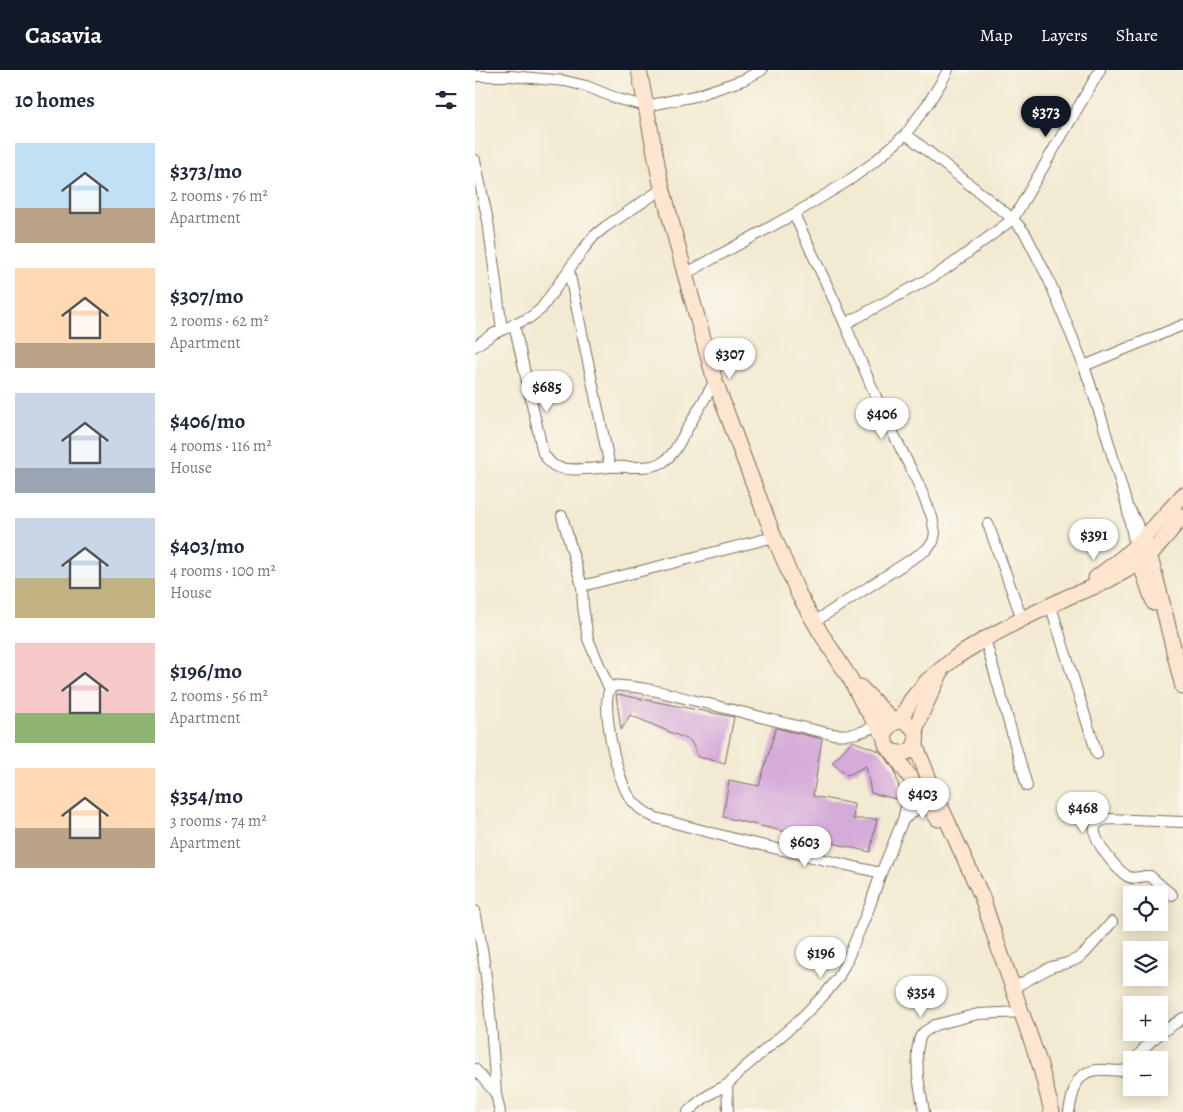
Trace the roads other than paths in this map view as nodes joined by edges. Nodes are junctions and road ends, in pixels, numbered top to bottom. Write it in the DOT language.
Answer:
graph roads {
  1 [pos="639,70"];
  2 [pos="762,70"];
  3 [pos="948,70"];
  4 [pos="1100,70"];
  5 [pos="475,76"];
  6 [pos="647,106"];
  7 [pos="905,134"];
  8 [pos="475,160"];
  9 [pos="662,188"];
  10 [pos="794,214"];
  11 [pos="1013,219"];
  12 [pos="569,271"];
  13 [pos="685,274"];
  14 [pos="514,324"];
  15 [pos="845,324"];
  16 [pos="1183,324"];
  17 [pos="502,330"];
  18 [pos="475,346"];
  19 [pos="1084,366"];
  20 [pos="715,381"];
  21 [pos="610,467"];
  22 [pos="1183,495"];
  23 [pos="562,516"];
  24 [pos="1183,516"];
  25 [pos="988,524"];
  26 [pos="774,537"];
  27 [pos="1139,542"];
  28 [pos="1145,559"];
  29 [pos="582,586"];
  30 [pos="1070,596"];
  31 [pos="1051,606"];
  32 [pos="1022,619"];
  33 [pos="814,622"];
  34 [pos="985,639"];
  35 [pos="943,669"];
  36 [pos="851,680"];
  37 [pos="1183,688"];
  38 [pos="609,690"];
  39 [pos="897,722"];
  40 [pos="881,730"];
  41 [pos="915,737"];
  42 [pos="893,752"];
  43 [pos="1097,754"];
  44 [pos="912,780"];
  45 [pos="1027,786"];
  46 [pos="930,798"];
  47 [pos="903,820"];
  48 [pos="1183,822"];
  49 [pos="881,873"];
  50 [pos="1172,895"];
  51 [pos="475,911"];
  52 [pos="1111,922"];
  53 [pos="1013,988"];
  54 [pos="1022,1012"];
  55 [pos="1183,1018"];
  56 [pos="1141,1051"];
  57 [pos="475,1069"];
  58 [pos="1123,1071"];
  59 [pos="727,1085"];
  60 [pos="496,1094"];
  61 [pos="499,1112"];
  62 [pos="688,1112"];
  63 [pos="728,1112"];
  64 [pos="924,1112"];
  65 [pos="1052,1112"];
  66 [pos="1069,1112"];
  1 -- 6 [label="street"];
  2 -- 6 [label="street"];
  3 -- 7 [label="street"];
  4 -- 11 [label="street"];
  5 -- 6 [label="street"];
  6 -- 9 [label="street"];
  7 -- 10 [label="street"];
  7 -- 11 [label="street"];
  8 -- 17 [label="street"];
  9 -- 12 [label="street"];
  9 -- 13 [label="street"];
  10 -- 13 [label="street"];
  10 -- 15 [label="street"];
  11 -- 15 [label="street"];
  11 -- 19 [label="street"];
  12 -- 14 [label="street"];
  12 -- 21 [label="street"];
  13 -- 20 [label="street"];
  14 -- 17 [label="street"];
  14 -- 21 [label="street"];
  15 -- 33 [label="street"];
  16 -- 19 [label="street"];
  17 -- 18 [label="street"];
  19 -- 27 [label="street"];
  20 -- 21 [label="street"];
  20 -- 26 [label="street"];
  22 -- 27 [label="street"];
  23 -- 29 [label="street"];
  24 -- 28 [label="street"];
  25 -- 32 [label="street"];
  26 -- 29 [label="street"];
  26 -- 33 [label="street"];
  27 -- 28 [label="street"];
  27 -- 30 [label="street"];
  28 -- 30 [label="street"];
  28 -- 37 [label="street"];
  29 -- 38 [label="street"];
  30 -- 31 [label="street"];
  31 -- 32 [label="street"];
  31 -- 43 [label="street"];
  32 -- 34 [label="street"];
  33 -- 36 [label="street"];
  34 -- 35 [label="street"];
  34 -- 45 [label="street"];
  35 -- 39 [label="street"];
  35 -- 41 [label="street"];
  36 -- 39 [label="street"];
  36 -- 40 [label="street"];
  38 -- 40 [label="street"];
  38 -- 49 [label="street"];
  39 -- 40 [label="street"];
  39 -- 41 [label="street"];
  40 -- 42 [label="street"];
  41 -- 42 [label="street"];
  41 -- 46 [label="street"];
  42 -- 44 [label="street"];
  44 -- 46 [label="street"];
  44 -- 47 [label="street"];
  46 -- 47 [label="street"];
  46 -- 53 [label="street"];
  47 -- 49 [label="street"];
  48 -- 50 [label="street"];
  49 -- 59 [label="street"];
  51 -- 60 [label="street"];
  52 -- 53 [label="street"];
  53 -- 54 [label="street"];
  54 -- 64 [label="street"];
  54 -- 65 [label="street"];
  55 -- 56 [label="street"];
  57 -- 60 [label="street"];
  58 -- 66 [label="street"];
  59 -- 62 [label="street"];
  59 -- 63 [label="street"];
  60 -- 61 [label="street"];
}
